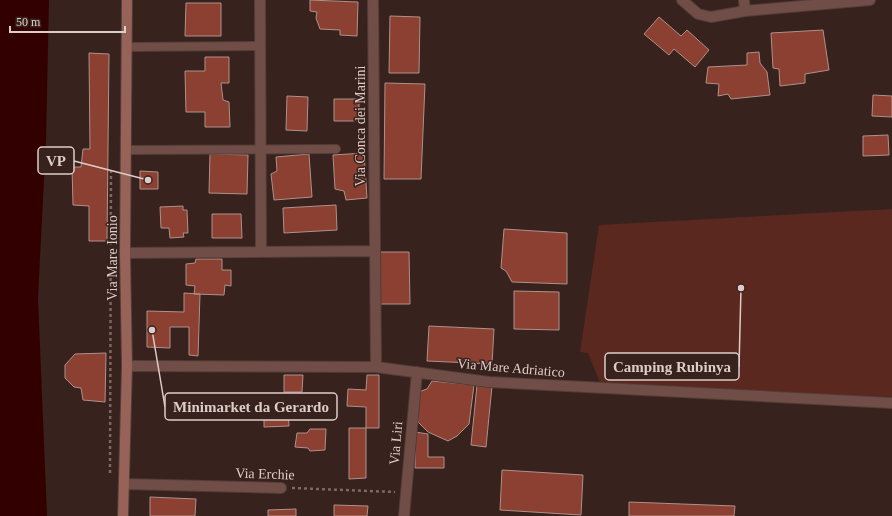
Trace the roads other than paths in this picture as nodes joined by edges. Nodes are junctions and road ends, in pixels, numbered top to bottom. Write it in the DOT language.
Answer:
graph roads {
  1 [pos="127,0"];
  2 [pos="260,0"];
  3 [pos="373,0"];
  4 [pos="682,0"];
  5 [pos="744,0"];
  6 [pos="870,0"];
  7 [pos="745,11"];
  8 [pos="261,46"];
  9 [pos="127,47"];
  10 [pos="261,149"];
  11 [pos="336,149"];
  12 [pos="126,150"];
  13 [pos="375,251"];
  14 [pos="261,252"];
  15 [pos="125,253"];
  16 [pos="127,366"];
  17 [pos="376,367"];
  18 [pos="416,372"];
  19 [pos="892,403"];
  20 [pos="124,484"];
  21 [pos="281,488"];
  22 [pos="123,516"];
  23 [pos="404,516"];
  1 -- 9 [label="main road, Via Mare Ionio"];
  2 -- 8 [label="street"];
  3 -- 13 [label="street, Via Conca dei Marini"];
  4 -- 7 [label="street"];
  5 -- 7 [label="street"];
  6 -- 7 [label="street"];
  8 -- 9 [label="lane"];
  8 -- 10 [label="street"];
  9 -- 12 [label="main road, Via Mare Ionio"];
  10 -- 11 [label="lane"];
  10 -- 12 [label="lane"];
  10 -- 14 [label="street"];
  12 -- 15 [label="main road, Via Mare Ionio"];
  13 -- 14 [label="street"];
  13 -- 17 [label="street, Via Conca dei Marini"];
  14 -- 15 [label="street"];
  15 -- 16 [label="main road, Via Mare Ionio"];
  16 -- 17 [label="street, Via Mare Adriatico"];
  16 -- 20 [label="main road, Via Mare Ionio"];
  17 -- 18 [label="street, Via Mare Adriatico"];
  18 -- 19 [label="street, Via Mare Adriatico"];
  18 -- 23 [label="street, Via Liri"];
  20 -- 21 [label="street, Via Erchie"];
  20 -- 22 [label="main road, Via Mare Ionio"];
}
